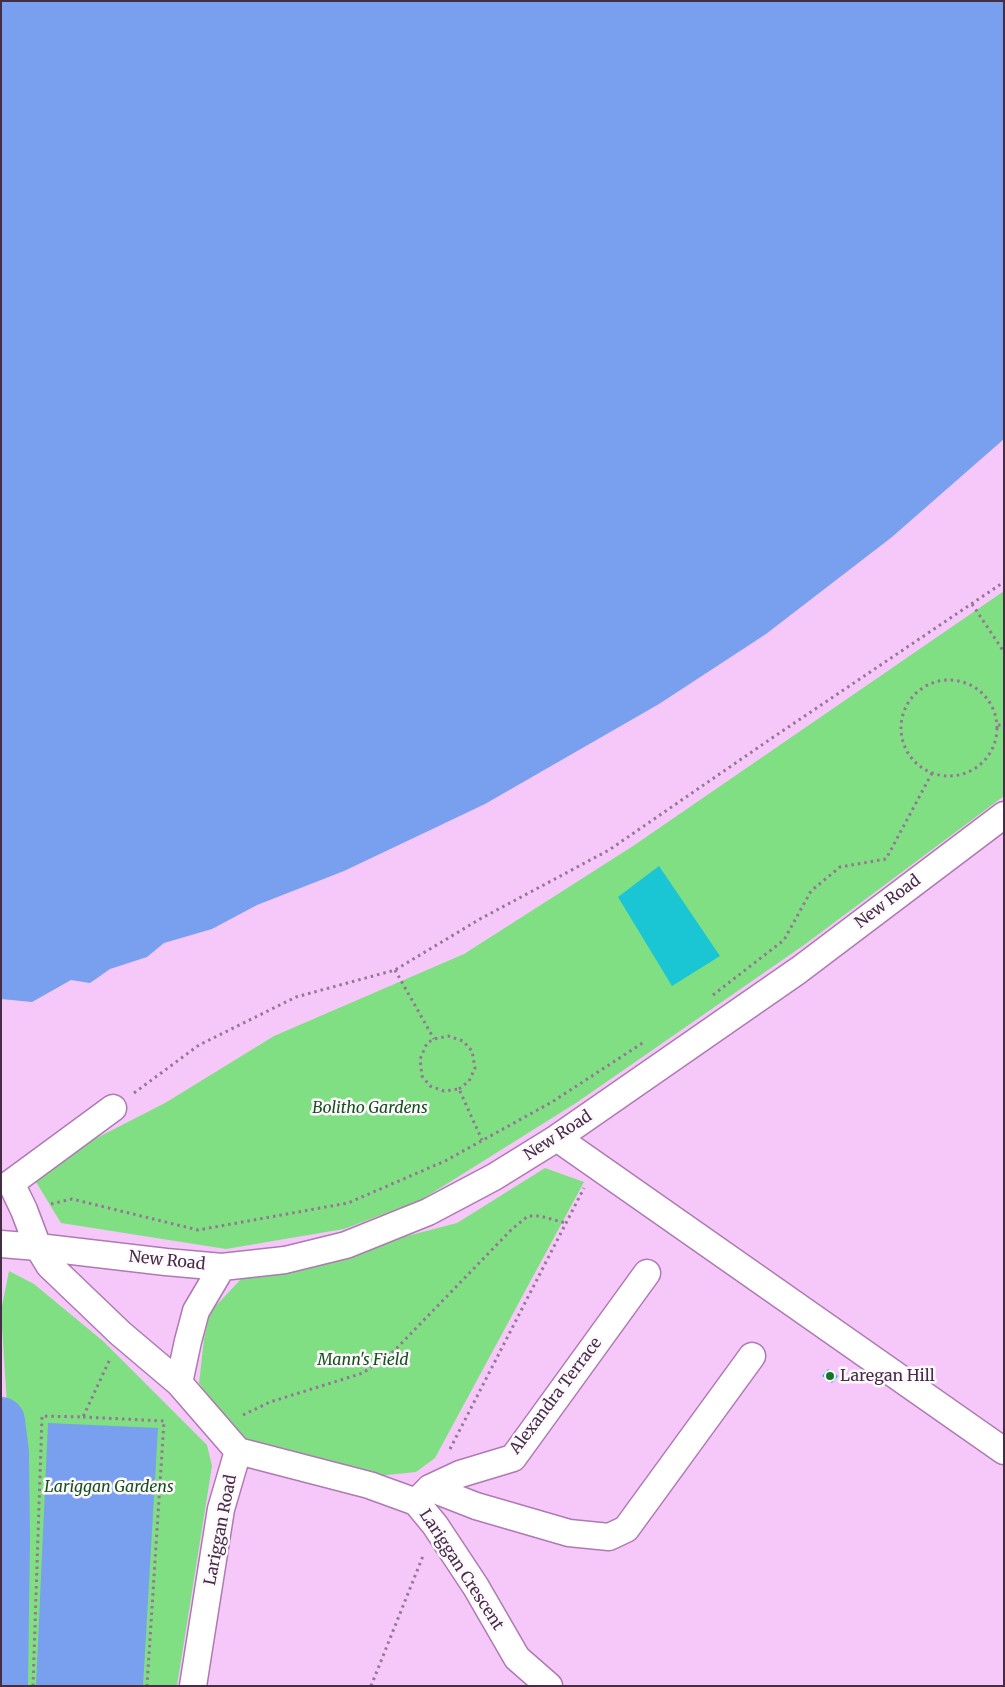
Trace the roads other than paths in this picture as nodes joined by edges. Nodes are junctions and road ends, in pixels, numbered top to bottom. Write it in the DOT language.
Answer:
graph roads {
  1 [pos="1004,814"];
  2 [pos="114,1108"];
  3 [pos="557,1138"];
  4 [pos="1,1244"];
  5 [pos="38,1247"];
  6 [pos="222,1267"];
  7 [pos="647,1274"];
  8 [pos="752,1356"];
  9 [pos="179,1383"];
  10 [pos="238,1451"];
  11 [pos="1004,1451"];
  12 [pos="423,1495"];
  13 [pos="193,1686"];
  14 [pos="549,1686"];
  1 -- 3 [label="street, New Road"];
  2 -- 5 [label="street, Lariggan Road"];
  3 -- 6 [label="street, New Road"];
  3 -- 11 [label="street"];
  4 -- 5 [label="street, New Road"];
  5 -- 6 [label="street, New Road"];
  5 -- 9 [label="street, Lariggan Road"];
  6 -- 9 [label="street"];
  7 -- 12 [label="street, Alexandra Terrace"];
  8 -- 12 [label="street"];
  9 -- 10 [label="street, Lariggan Road"];
  10 -- 12 [label="street, Lariggan Crescent"];
  10 -- 13 [label="street, Lariggan Road"];
  12 -- 14 [label="street, Lariggan Crescent"];
}
